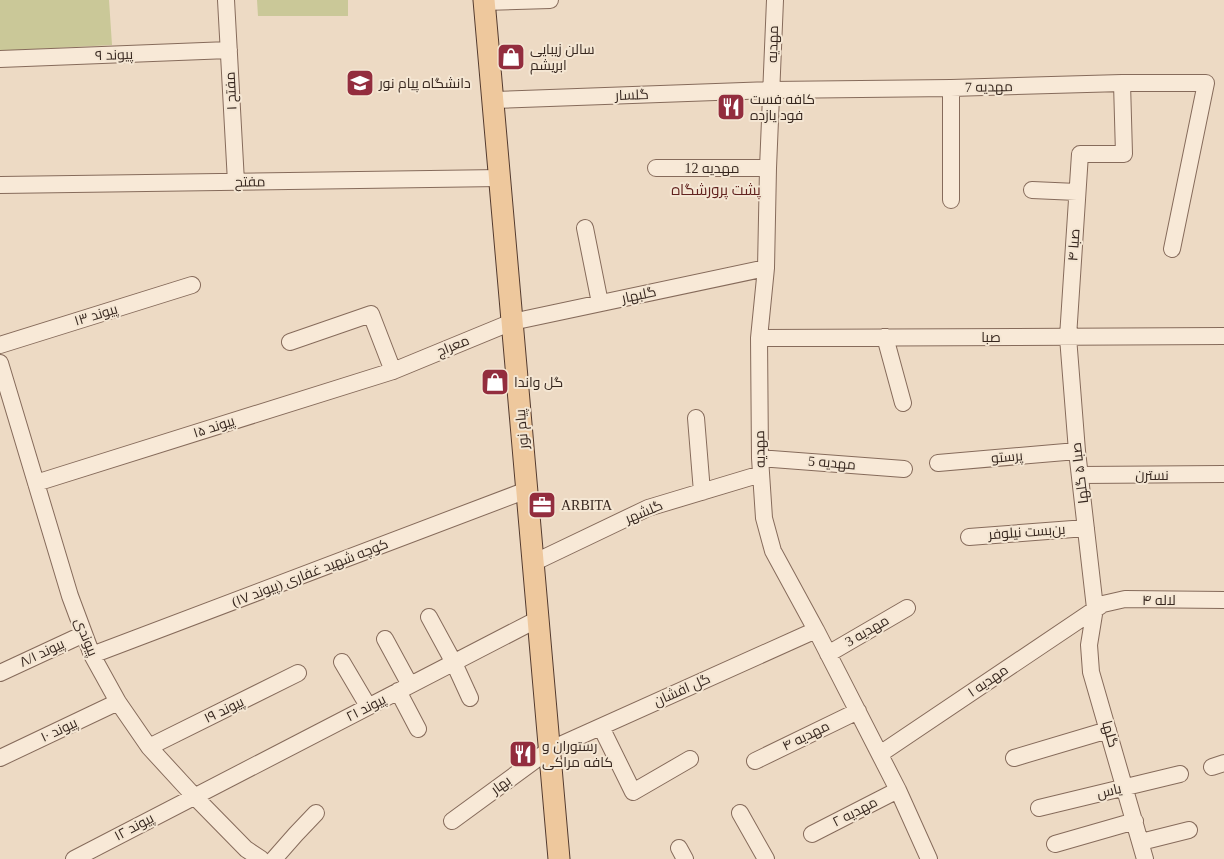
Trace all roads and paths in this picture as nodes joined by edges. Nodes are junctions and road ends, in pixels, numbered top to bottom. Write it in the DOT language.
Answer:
graph roads {
  1 [pos="226,0"];
  2 [pos="550,0"];
  3 [pos="775,0"];
  4 [pos="484,1"];
  5 [pos="229,50"];
  6 [pos="0,59"];
  7 [pos="1122,83"];
  8 [pos="951,88"];
  9 [pos="771,90"];
  10 [pos="493,100"];
  11 [pos="656,168"];
  12 [pos="768,168"];
  13 [pos="500,178"];
  14 [pos="236,182"];
  15 [pos="0,185"];
  16 [pos="1032,190"];
  17 [pos="1077,192"];
  18 [pos="952,200"];
  19 [pos="585,228"];
  20 [pos="1172,249"];
  21 [pos="766,268"];
  22 [pos="192,285"];
  23 [pos="600,303"];
  24 [pos="512,322"];
  25 [pos="1224,336"];
  26 [pos="885,337"];
  27 [pos="1068,337"];
  28 [pos="759,338"];
  29 [pos="290,342"];
  30 [pos="0,345"];
  31 [pos="0,364"];
  32 [pos="393,371"];
  33 [pos="903,403"];
  34 [pos="696,418"];
  35 [pos="1077,451"];
  36 [pos="938,463"];
  37 [pos="760,466"];
  38 [pos="904,469"];
  39 [pos="1224,474"];
  40 [pos="1080,475"];
  41 [pos="36,483"];
  42 [pos="527,490"];
  43 [pos="702,492"];
  44 [pos="1086,528"];
  45 [pos="968,537"];
  46 [pos="533,563"];
  47 [pos="1224,600"];
  48 [pos="907,608"];
  49 [pos="1095,608"];
  50 [pos="429,617"];
  51 [pos="538,619"];
  52 [pos="816,630"];
  53 [pos="84,634"];
  54 [pos="385,639"];
  55 [pos="828,654"];
  56 [pos="92,655"];
  57 [pos="342,662"];
  58 [pos="454,663"];
  59 [pos="0,672"];
  60 [pos="298,673"];
  61 [pos="404,688"];
  62 [pos="470,698"];
  63 [pos="118,702"];
  64 [pos="368,706"];
  65 [pos="858,711"];
  66 [pos="601,727"];
  67 [pos="418,729"];
  68 [pos="1108,730"];
  69 [pos="149,747"];
  70 [pos="549,750"];
  71 [pos="880,754"];
  72 [pos="0,758"];
  73 [pos="1014,758"];
  74 [pos="690,759"];
  75 [pos="755,761"];
  76 [pos="1180,774"];
  77 [pos="1125,788"];
  78 [pos="898,790"];
  79 [pos="194,796"];
  80 [pos="1039,808"];
  81 [pos="740,812"];
  82 [pos="316,813"];
  83 [pos="452,821"];
  84 [pos="1135,821"];
  85 [pos="1189,830"];
  86 [pos="812,834"];
  87 [pos="1141,842"];
  88 [pos="1055,844"];
  89 [pos="250,854"];
  90 [pos="74,859"];
  91 [pos="261,859"];
  92 [pos="274,859"];
  93 [pos="559,859"];
  94 [pos="766,859"];
  95 [pos="929,859"];
  96 [pos="1146,859"];
  1 -- 5 [label="street, مفتح ۱"];
  2 -- 4 [label="street"];
  3 -- 9 [label="street, مهدیه"];
  4 -- 10 [label="main road, پیام نور"];
  5 -- 6 [label="street, پیوند ۹"];
  5 -- 14 [label="street, مفتح ۱"];
  7 -- 8 [label="street, مهدیه 7"];
  7 -- 17 [label="street, صبا ۴"];
  7 -- 20 [label="street, مهدیه 7"];
  8 -- 9 [label="street, مهدیه 7"];
  8 -- 18 [label="street"];
  9 -- 10 [label="street, گلسار"];
  9 -- 12 [label="street, مهدیه"];
  10 -- 13 [label="main road, پیام نور"];
  11 -- 12 [label="street, مهدیه 12"];
  12 -- 21 [label="street, مهدیه"];
  13 -- 14 [label="street, مفتح"];
  13 -- 24 [label="main road, پیام نور"];
  14 -- 15 [label="street, مفتح"];
  16 -- 17 [label="street"];
  17 -- 27 [label="street, صبا ۴"];
  19 -- 23 [label="street"];
  21 -- 23 [label="street, گلبهار"];
  21 -- 28 [label="street, مهدیه"];
  22 -- 30 [label="street, پیوند ۱۳"];
  23 -- 24 [label="street, گلبهار"];
  24 -- 32 [label="street, معراج"];
  24 -- 42 [label="main road, پیام نور"];
  25 -- 27 [label="street, صبا"];
  26 -- 27 [label="street, صبا"];
  26 -- 28 [label="street, صبا"];
  26 -- 33 [label="street"];
  27 -- 35 [label="street, صبا ۵ گلها"];
  28 -- 37 [label="street, مهدیه"];
  29 -- 32 [label="street"];
  31 -- 41 [label="street, پیوندی"];
  32 -- 41 [label="street, پیوند ۱۵"];
  34 -- 43 [label="street"];
  35 -- 36 [label="street, پرستو"];
  35 -- 40 [label="street, صبا ۵ گلها"];
  37 -- 38 [label="street, مهدیه 5"];
  37 -- 43 [label="street, گلشهر"];
  37 -- 52 [label="street, مهدیه"];
  39 -- 40 [label="street, نسترن"];
  40 -- 44 [label="street, صبا ۵ گلها"];
  41 -- 53 [label="street, پیوندی"];
  42 -- 46 [label="main road, پیام نور"];
  42 -- 56 [label="street, کوچه شهید غفاری (پیوند ۱۷)"];
  43 -- 46 [label="street, گلشهر"];
  44 -- 45 [label="street, بن‌بست نیلوفر"];
  44 -- 49 [label="street, صبا ۵ گلها"];
  46 -- 51 [label="main road, پیام نور"];
  47 -- 49 [label="street, لاله ۴"];
  48 -- 55 [label="street, مهدیه 3"];
  49 -- 68 [label="street, گلها"];
  49 -- 71 [label="street, مهدیه ۱"];
  50 -- 58 [label="street"];
  51 -- 58 [label="street, پیوند ۲۱"];
  51 -- 70 [label="main road, پیام نور"];
  52 -- 55 [label="street, مهدیه"];
  52 -- 66 [label="street, گل افشان"];
  53 -- 56 [label="street, پیوندی"];
  53 -- 59 [label="street, پیوند ۸/۱"];
  54 -- 61 [label="street"];
  55 -- 65 [label="street, مهدیه"];
  56 -- 63 [label="street, پیوندی"];
  57 -- 64 [label="street"];
  58 -- 61 [label="street, پیوند ۲۱"];
  58 -- 62 [label="street"];
  60 -- 69 [label="street, پیوند ۱۹"];
  61 -- 64 [label="street, پیوند ۲۱"];
  61 -- 67 [label="street"];
  63 -- 69 [label="street, پیوندی"];
  63 -- 72 [label="street, پیوند ۱۰"];
  64 -- 79 [label="street, پیوند ۲۱"];
  65 -- 71 [label="street, مهدیه"];
  65 -- 75 [label="street, مهدیه ۴"];
  66 -- 70 [label="street, گل افشان"];
  66 -- 74 [label="street"];
  68 -- 73 [label="street"];
  68 -- 77 [label="street, گلها"];
  69 -- 79 [label="street, پیوندی"];
  70 -- 83 [label="street, بهار"];
  70 -- 93 [label="main road, پیام نور"];
  71 -- 78 [label="street, مهدیه"];
  76 -- 77 [label="street, یاس"];
  77 -- 80 [label="street, یاس"];
  77 -- 84 [label="street, گلها"];
  78 -- 86 [label="street, مهدیه ۲"];
  78 -- 95 [label="street, مهدیه"];
  79 -- 89 [label="street, پیوندی"];
  79 -- 90 [label="street, پیوند ۱۲"];
  81 -- 94 [label="street"];
  82 -- 92 [label="street"];
  84 -- 87 [label="street, گلها"];
  84 -- 88 [label="street"];
  85 -- 87 [label="street"];
  87 -- 96 [label="street, گلها"];
  89 -- 91 [label="street, پیوندی"];
}
